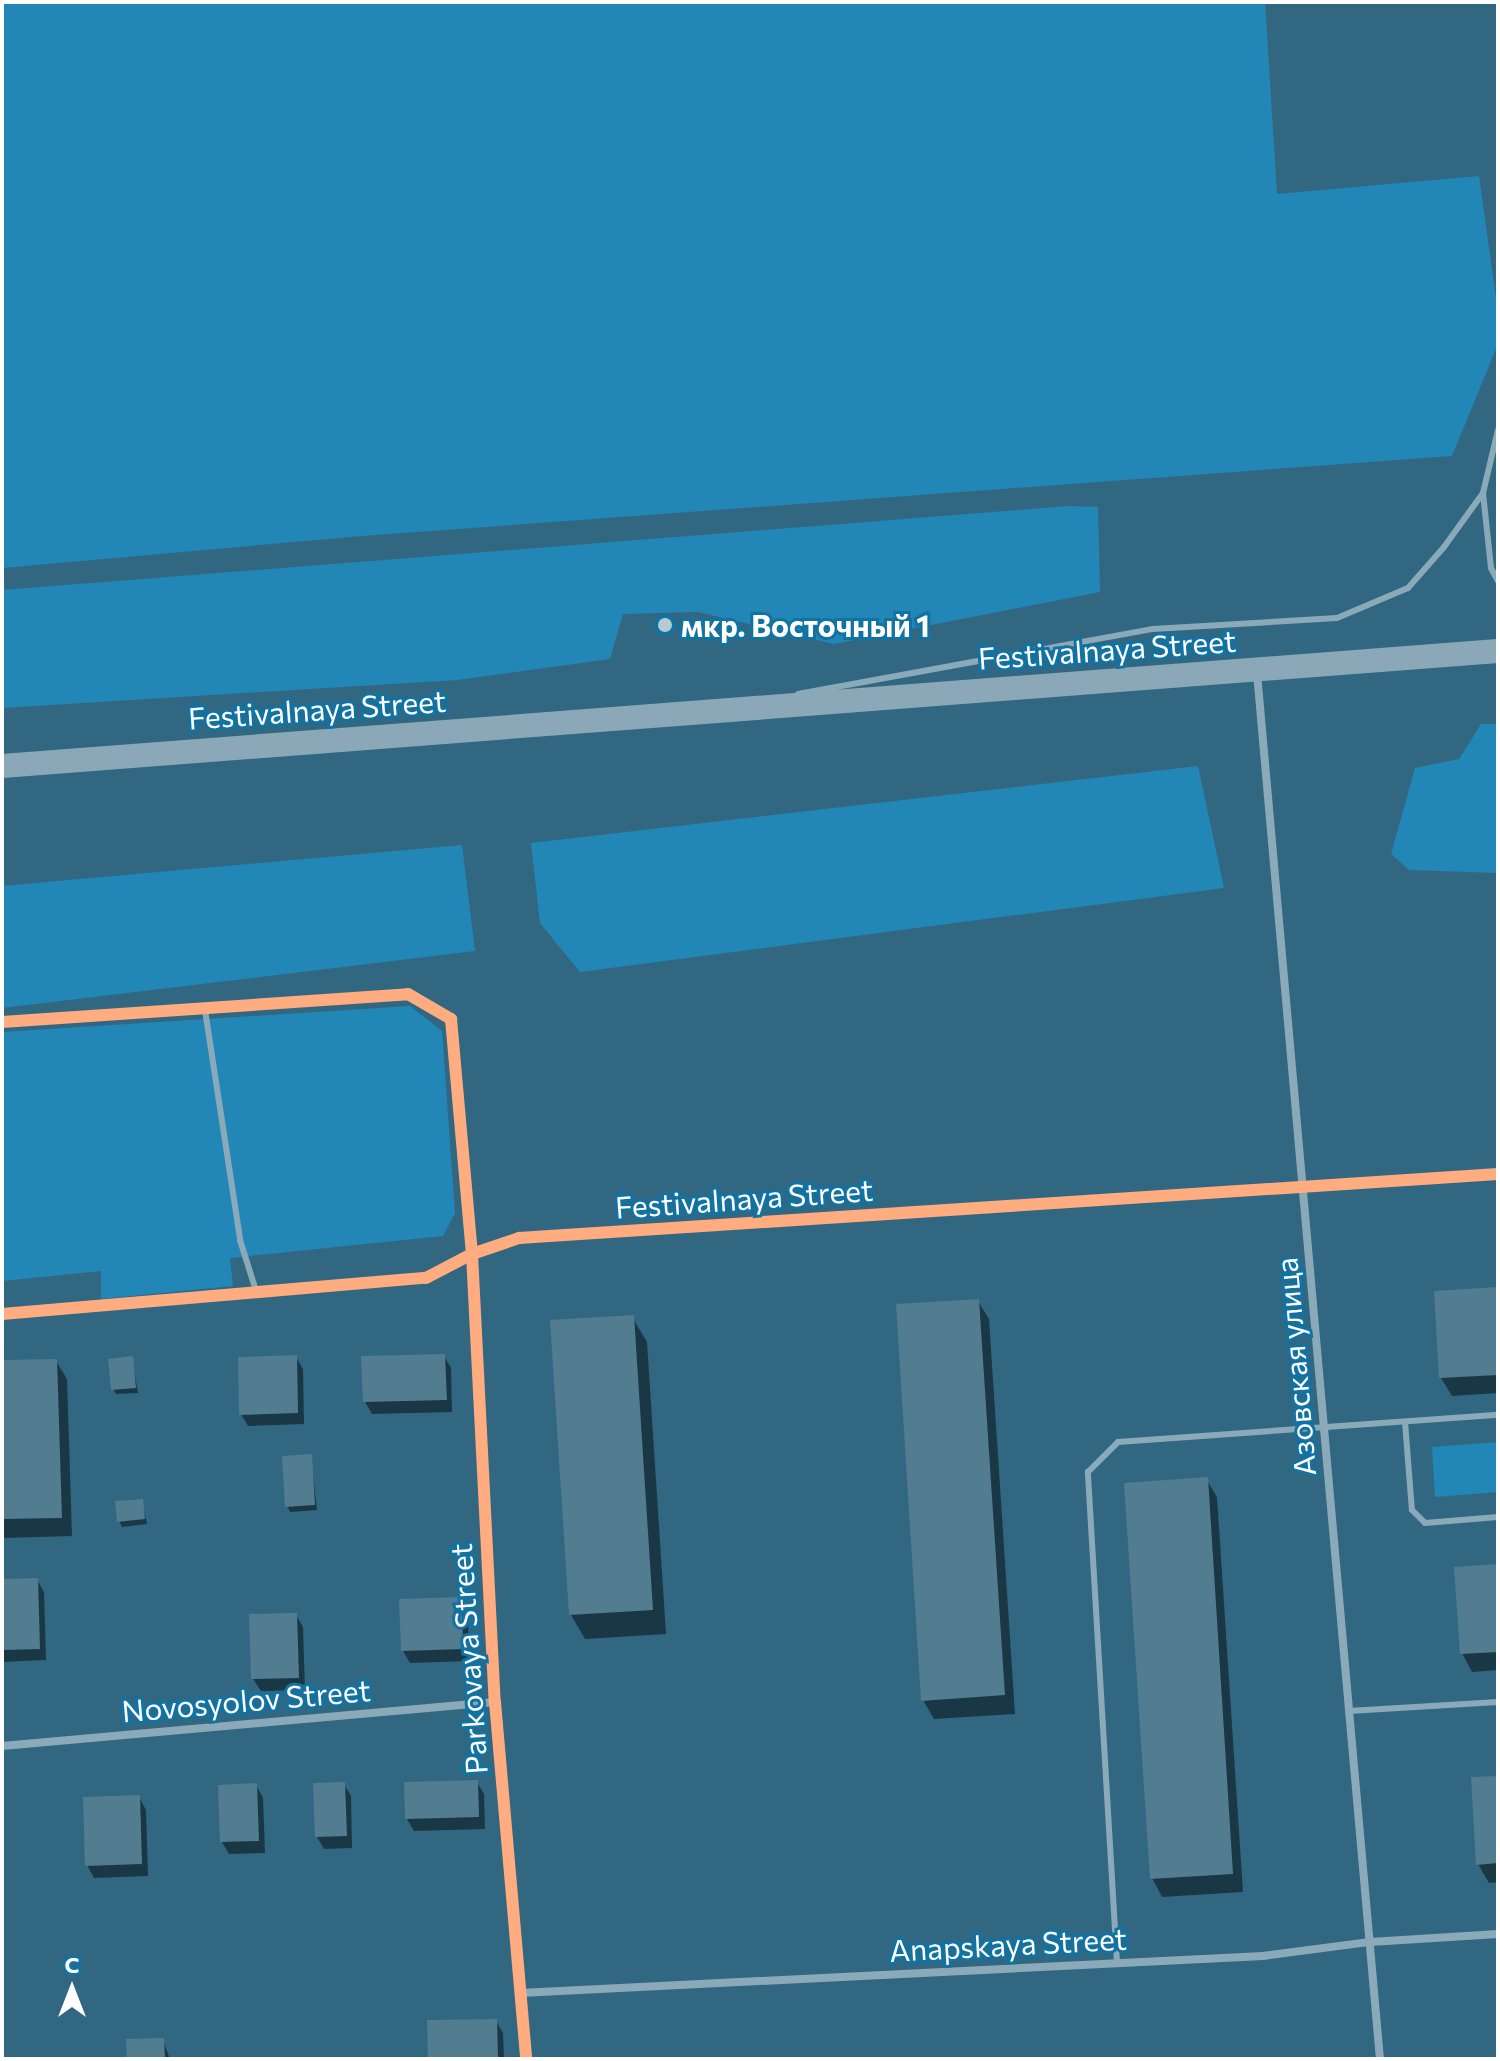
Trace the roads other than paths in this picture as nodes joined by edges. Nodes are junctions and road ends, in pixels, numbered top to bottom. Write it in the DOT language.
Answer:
graph roads {
  1 [pos="1498,430"];
  2 [pos="1483,493"];
  3 [pos="1498,581"];
  4 [pos="1498,651"];
  5 [pos="1257,670"];
  6 [pos="696,712"];
  7 [pos="2,766"];
  8 [pos="205,1010"];
  9 [pos="2,1022"];
  10 [pos="1498,1174"];
  11 [pos="1303,1188"];
  12 [pos="472,1254"];
  13 [pos="257,1294"];
  14 [pos="2,1314"];
  15 [pos="1498,1415"];
  16 [pos="1405,1422"];
  17 [pos="1324,1427"];
  18 [pos="1498,1517"];
  19 [pos="495,1702"];
  20 [pos="1498,1702"];
  21 [pos="1349,1711"];
  22 [pos="2,1746"];
  23 [pos="1498,1934"];
  24 [pos="1370,1942"];
  25 [pos="1117,1963"];
  26 [pos="520,1993"];
  27 [pos="526,2059"];
  28 [pos="1380,2059"];
  1 -- 2 [label="lane"];
  2 -- 3 [label="lane"];
  2 -- 6 [label="lane"];
  4 -- 5 [label="main road, Festivalnaya Street"];
  5 -- 6 [label="main road, Festivalnaya Street"];
  5 -- 11 [label="street, Азовская улица"];
  6 -- 7 [label="main road, Festivalnaya Street"];
  8 -- 9 [label="street"];
  8 -- 12 [label="street, Parkovaya Street"];
  8 -- 13 [label="lane"];
  10 -- 11 [label="street, Festivalnaya Street"];
  11 -- 12 [label="street, Festivalnaya Street"];
  11 -- 17 [label="street, Азовская улица"];
  12 -- 13 [label="street, Festivalnaya Street"];
  12 -- 19 [label="street, Parkovaya Street"];
  13 -- 14 [label="street, Festivalnaya Street"];
  15 -- 16 [label="lane"];
  16 -- 17 [label="lane"];
  16 -- 18 [label="lane"];
  17 -- 21 [label="street, Азовская улица"];
  17 -- 25 [label="lane"];
  19 -- 22 [label="street, Novosyolov Street"];
  19 -- 26 [label="street, Parkovaya Street"];
  20 -- 21 [label="lane"];
  21 -- 24 [label="street, Азовская улица"];
  23 -- 24 [label="street, Anapskaya Street"];
  24 -- 25 [label="street, Anapskaya Street"];
  24 -- 28 [label="street, Азовская улица"];
  25 -- 26 [label="street, Anapskaya Street"];
  26 -- 27 [label="street, Parkovaya Street"];
}
